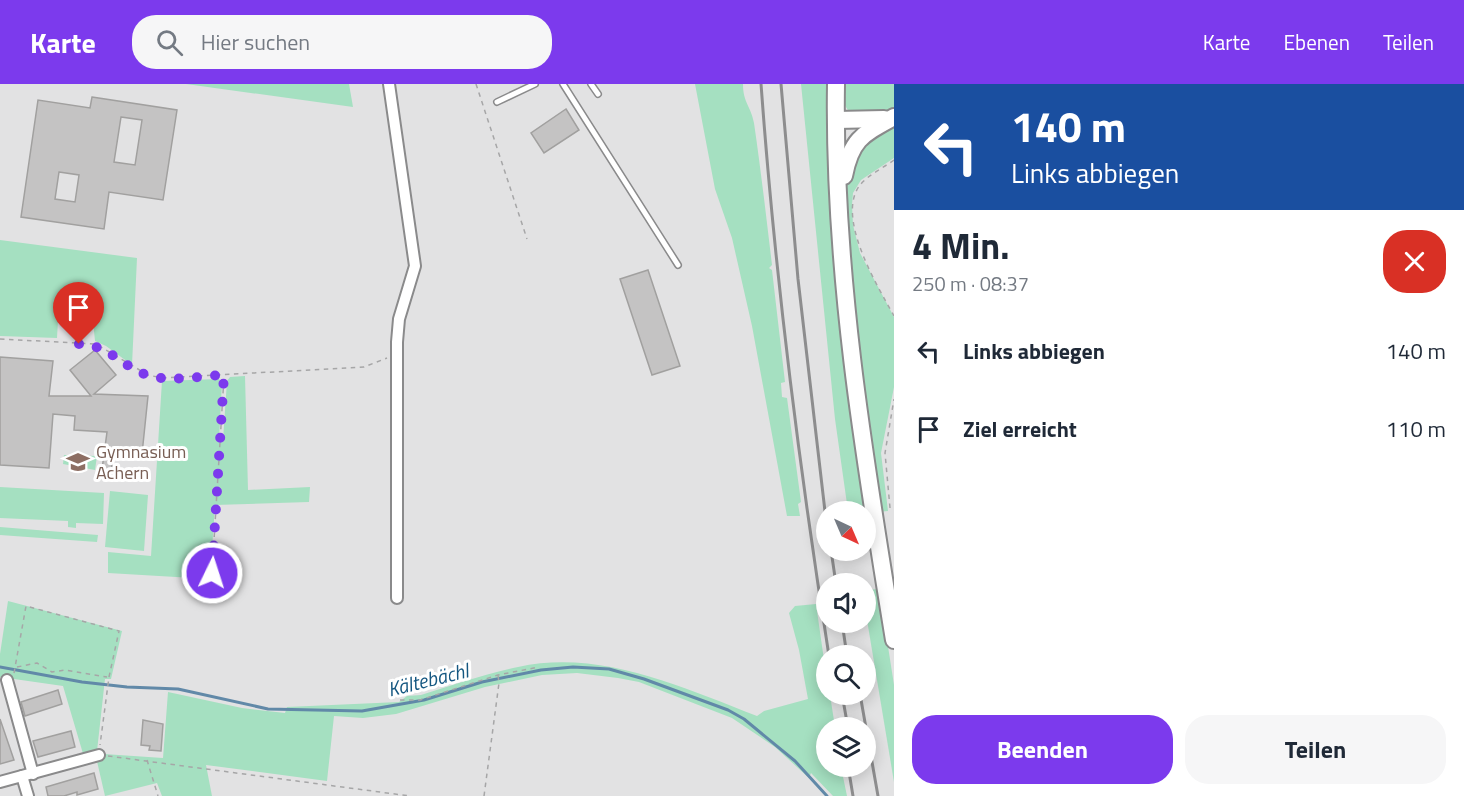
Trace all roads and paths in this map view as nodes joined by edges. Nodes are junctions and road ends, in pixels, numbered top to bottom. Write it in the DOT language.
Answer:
graph roads {
  1 [pos="389,84"];
  2 [pos="476,84"];
  3 [pos="535,84"];
  4 [pos="563,84"];
  5 [pos="591,84"];
  6 [pos="836,84"];
  7 [pos="598,94"];
  8 [pos="497,102"];
  9 [pos="894,118"];
  10 [pos="836,125"];
  11 [pos="865,133"];
  12 [pos="894,160"];
  13 [pos="838,190"];
  14 [pos="527,239"];
  15 [pos="678,265"];
  16 [pos="894,316"];
  17 [pos="0,339"];
  18 [pos="388,358"];
  19 [pos="224,375"];
  20 [pos="894,399"];
  21 [pos="890,508"];
  22 [pos="212,573"];
  23 [pos="397,598"];
  24 [pos="894,640"];
  25 [pos="16,667"];
  26 [pos="539,667"];
  27 [pos="498,675"];
  28 [pos="109,677"];
  29 [pos="10,678"];
  30 [pos="400,700"];
  31 [pos="99,755"];
  32 [pos="147,760"];
  33 [pos="33,774"];
  34 [pos="22,776"];
  35 [pos="0,782"];
  36 [pos="28,796"];
  37 [pos="158,796"];
  38 [pos="410,796"];
  39 [pos="483,796"];
  1 -- 23 [label="street"];
  2 -- 14 [label="path"];
  3 -- 8 [label="lane"];
  4 -- 15 [label="lane"];
  5 -- 7 [label="lane"];
  6 -- 10 [label="main road"];
  9 -- 10 [label="main road"];
  9 -- 11 [label="main road"];
  10 -- 11 [label="main road"];
  10 -- 13 [label="main road"];
  11 -- 13 [label="main road"];
  12 -- 16 [label="path"];
  13 -- 24 [label="main road"];
  17 -- 19 [label="path"];
  18 -- 19 [label="path"];
  19 -- 22 [label="path"];
  20 -- 21 [label="path"];
  25 -- 28 [label="path"];
  25 -- 28 [label="path"];
  25 -- 29 [label="path"];
  26 -- 27 [label="path"];
  27 -- 30 [label="path"];
  27 -- 39 [label="path"];
  28 -- 31 [label="path"];
  29 -- 33 [label="street"];
  31 -- 32 [label="path"];
  31 -- 33 [label="street"];
  32 -- 37 [label="path"];
  32 -- 38 [label="path"];
  33 -- 34 [label="street"];
  34 -- 35 [label="street"];
  34 -- 36 [label="street"];
}
